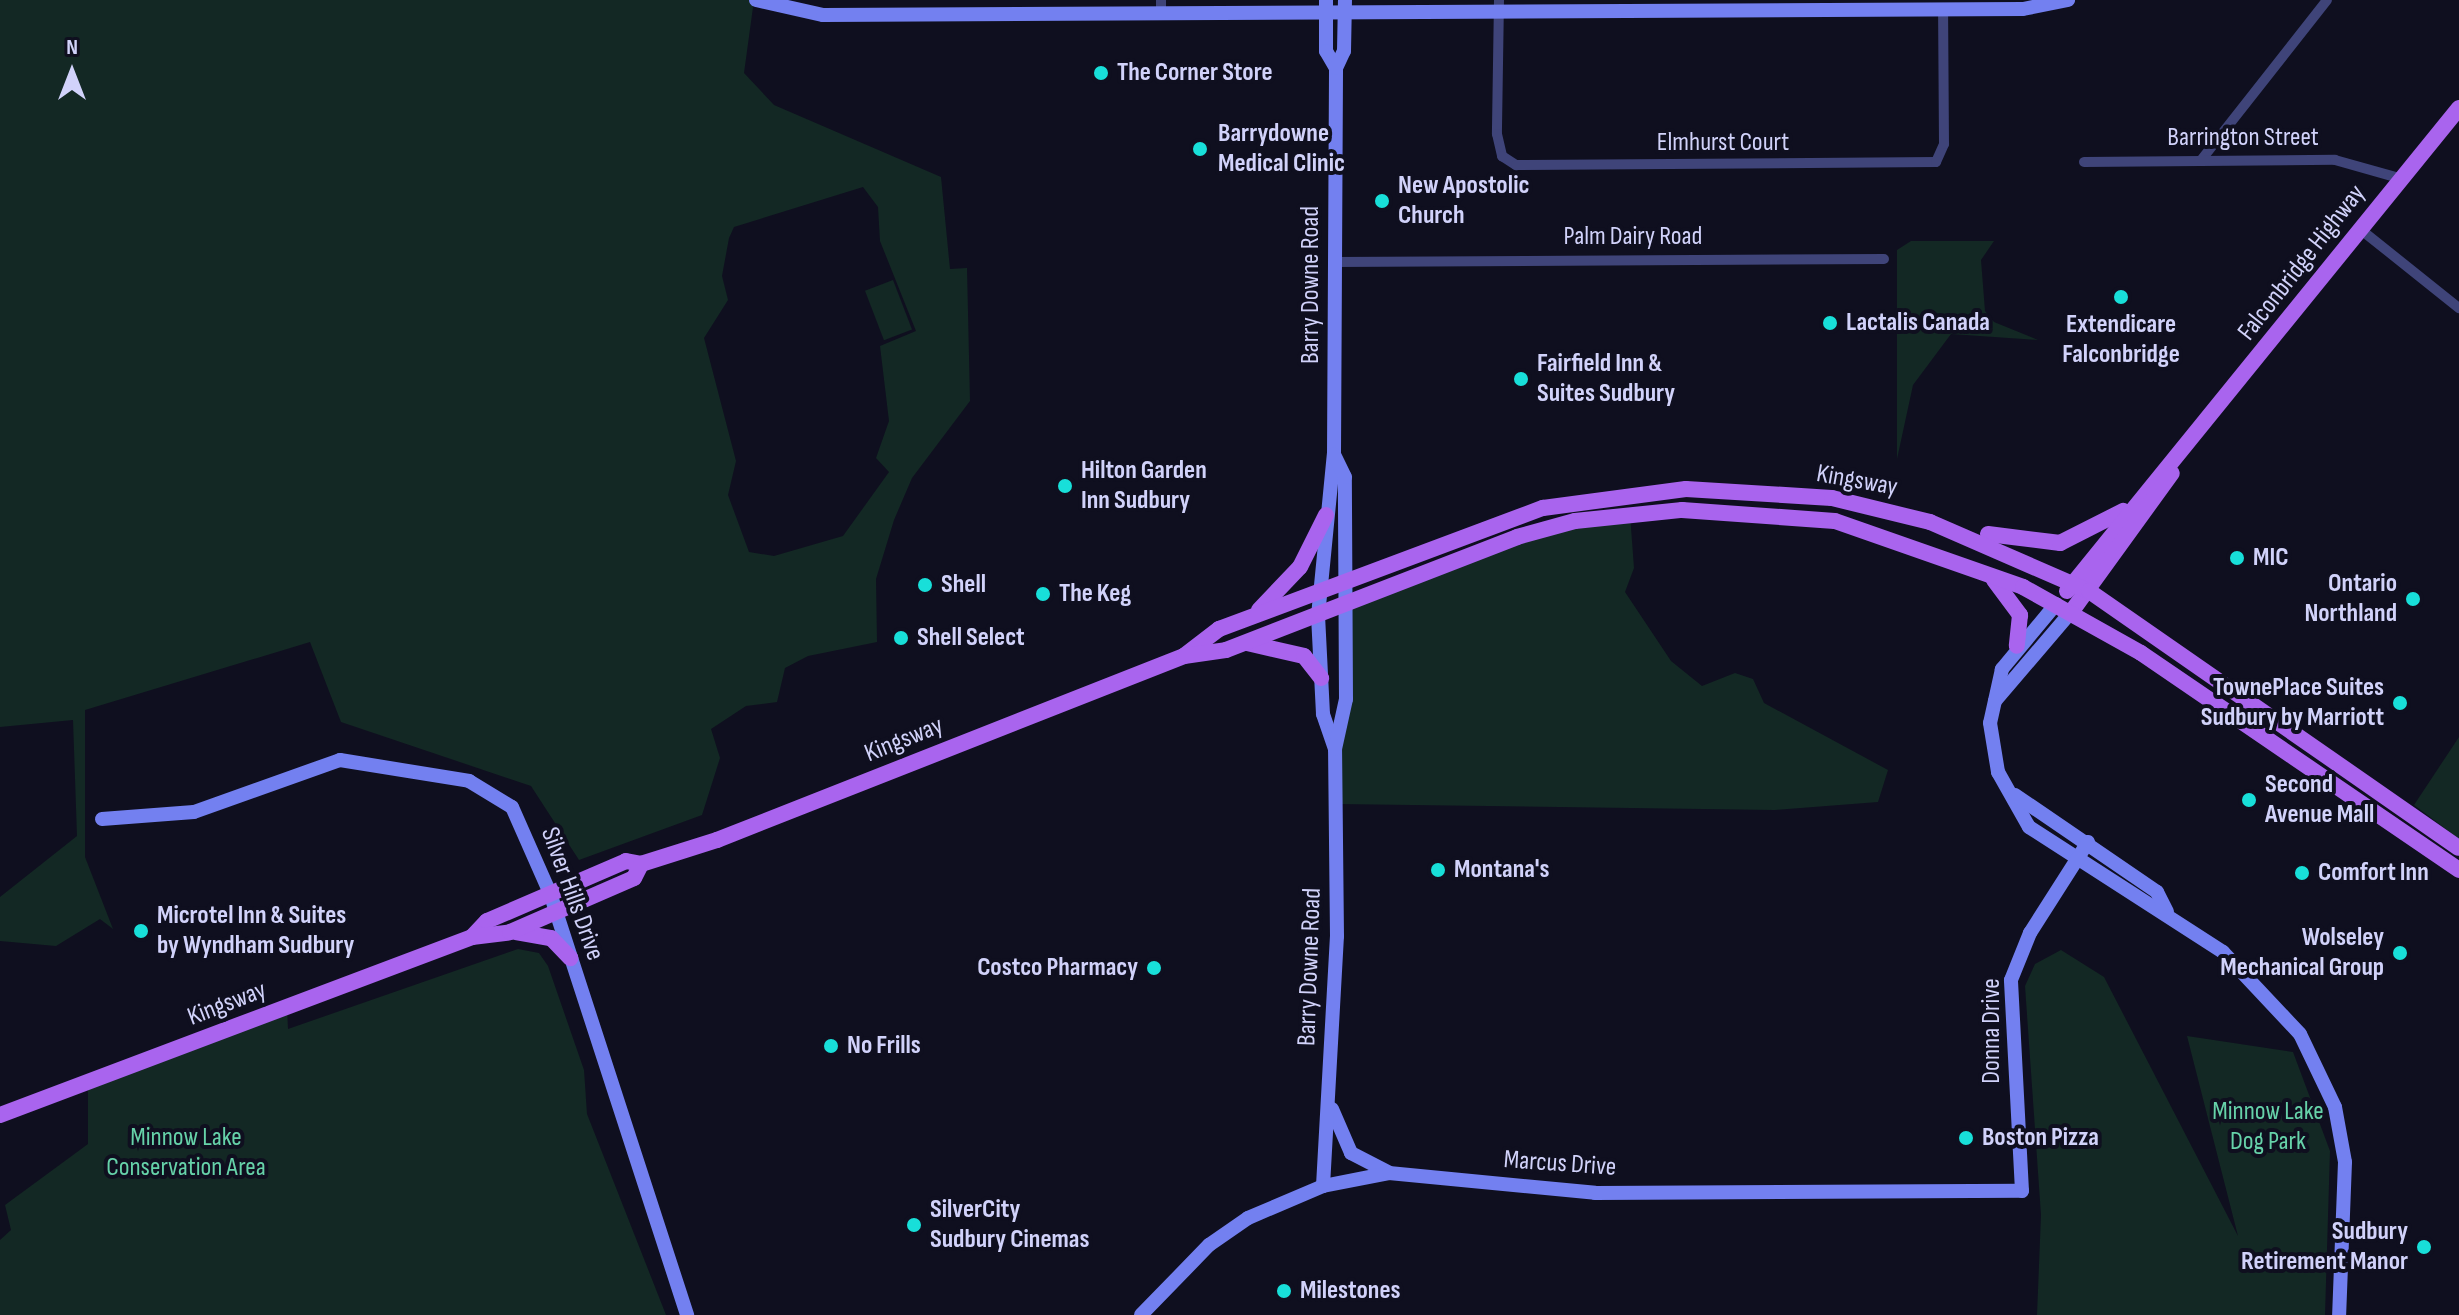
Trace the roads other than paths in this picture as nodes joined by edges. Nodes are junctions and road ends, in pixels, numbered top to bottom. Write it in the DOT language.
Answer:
graph roads {
  1 [pos="756,0"];
  2 [pos="2068,0"];
  3 [pos="2327,0"];
  4 [pos="1161,6"];
  5 [pos="1326,6"];
  6 [pos="1345,6"];
  7 [pos="1500,6"];
  8 [pos="1646,6"];
  9 [pos="1943,10"];
  10 [pos="1336,68"];
  11 [pos="2459,108"];
  12 [pos="2202,159"];
  13 [pos="2084,162"];
  14 [pos="2399,178"];
  15 [pos="2360,229"];
  16 [pos="1884,259"];
  17 [pos="1335,262"];
  18 [pos="2459,308"];
  19 [pos="2185,450"];
  20 [pos="1334,454"];
  21 [pos="2134,503"];
  22 [pos="1326,515"];
  23 [pos="1944,528"];
  24 [pos="1989,572"];
  25 [pos="1346,579"];
  26 [pos="2081,588"];
  27 [pos="1319,591"];
  28 [pos="2056,604"];
  29 [pos="1346,606"];
  30 [pos="2072,611"];
  31 [pos="1318,616"];
  32 [pos="1251,617"];
  33 [pos="1245,642"];
  34 [pos="2017,646"];
  35 [pos="1184,656"];
  36 [pos="1321,678"];
  37 [pos="1995,701"];
  38 [pos="1335,749"];
  39 [pos="2015,795"];
  40 [pos="102,819"];
  41 [pos="2088,842"];
  42 [pos="2459,848"];
  43 [pos="2076,860"];
  44 [pos="641,864"];
  45 [pos="2459,870"];
  46 [pos="550,893"];
  47 [pos="556,912"];
  48 [pos="2167,912"];
  49 [pos="510,932"];
  50 [pos="472,937"];
  51 [pos="570,958"];
  52 [pos="1329,1097"];
  53 [pos="0,1115"];
  54 [pos="1389,1173"];
  55 [pos="1323,1186"];
  56 [pos="2022,1191"];
  57 [pos="687,1315"];
  58 [pos="1141,1315"];
  59 [pos="2339,1315"];
  1 -- 4 [label="street"];
  2 -- 9 [label="street"];
  3 -- 12 [label="street"];
  4 -- 5 [label="street"];
  5 -- 6 [label="street"];
  5 -- 10 [label="street, Barry Downe Road"];
  6 -- 7 [label="street"];
  6 -- 10 [label="street, Barry Downe Road"];
  7 -- 8 [label="street"];
  7 -- 9 [label="street, Elmhurst Court"];
  8 -- 9 [label="street"];
  10 -- 17 [label="street, Barry Downe Road"];
  11 -- 14 [label="main road, Falconbridge Highway"];
  12 -- 13 [label="street, Barrington Street"];
  12 -- 14 [label="street, Barrington Street"];
  14 -- 15 [label="main road, Falconbridge Highway"];
  15 -- 18 [label="street"];
  15 -- 19 [label="main road, Falconbridge Highway"];
  16 -- 17 [label="street, Palm Dairy Road"];
  17 -- 20 [label="street, Barry Downe Road"];
  19 -- 21 [label="main road, Falconbridge Highway"];
  19 -- 26 [label="main road, Falconbridge Highway"];
  20 -- 22 [label="street, Barry Downe Road"];
  20 -- 25 [label="street, Barry Downe Road"];
  21 -- 23 [label="main road"];
  21 -- 26 [label="main road, Falconbridge Highway"];
  22 -- 27 [label="street, Barry Downe Road"];
  22 -- 32 [label="main road"];
  23 -- 25 [label="main road, Kingsway"];
  23 -- 26 [label="main road, Kingsway"];
  24 -- 28 [label="main road, Kingsway"];
  24 -- 29 [label="main road, Kingsway"];
  24 -- 34 [label="main road"];
  25 -- 27 [label="main road, Kingsway"];
  25 -- 29 [label="street, Barry Downe Road"];
  26 -- 28 [label="main road, Falconbridge Highway"];
  26 -- 30 [label="main road, Falconbridge Highway"];
  26 -- 42 [label="main road, Kingsway"];
  27 -- 31 [label="street, Barry Downe Road"];
  27 -- 32 [label="main road, Kingsway"];
  28 -- 30 [label="main road, Kingsway"];
  28 -- 34 [label="street"];
  29 -- 31 [label="main road, Kingsway"];
  29 -- 38 [label="street, Barry Downe Road"];
  30 -- 37 [label="street"];
  30 -- 45 [label="main road, Kingsway"];
  31 -- 33 [label="main road, Kingsway"];
  31 -- 36 [label="street, Barry Downe Road"];
  32 -- 35 [label="main road, Kingsway"];
  33 -- 35 [label="main road, Kingsway"];
  33 -- 36 [label="main road"];
  34 -- 37 [label="street"];
  35 -- 44 [label="main road, Kingsway"];
  36 -- 38 [label="street, Barry Downe Road"];
  37 -- 39 [label="street"];
  38 -- 52 [label="street, Barry Downe Road"];
  39 -- 41 [label="street"];
  39 -- 43 [label="street"];
  40 -- 46 [label="street, Silver Hills Drive"];
  41 -- 43 [label="street, Donna Drive"];
  41 -- 48 [label="street"];
  43 -- 48 [label="street"];
  43 -- 56 [label="street, Donna Drive"];
  44 -- 46 [label="main road, Kingsway"];
  44 -- 47 [label="main road, Kingsway"];
  46 -- 47 [label="street, Silver Hills Drive"];
  46 -- 50 [label="main road, Kingsway"];
  47 -- 49 [label="main road, Kingsway"];
  47 -- 51 [label="street, Silver Hills Drive"];
  48 -- 59 [label="street"];
  49 -- 50 [label="main road, Kingsway"];
  49 -- 51 [label="main road"];
  50 -- 53 [label="main road, Kingsway"];
  51 -- 57 [label="street, Silver Hills Drive"];
  52 -- 54 [label="street"];
  52 -- 55 [label="street, Barry Downe Road"];
  54 -- 55 [label="street, Marcus Drive"];
  54 -- 56 [label="street, Marcus Drive"];
  55 -- 58 [label="street, Marcus Drive"];
}
